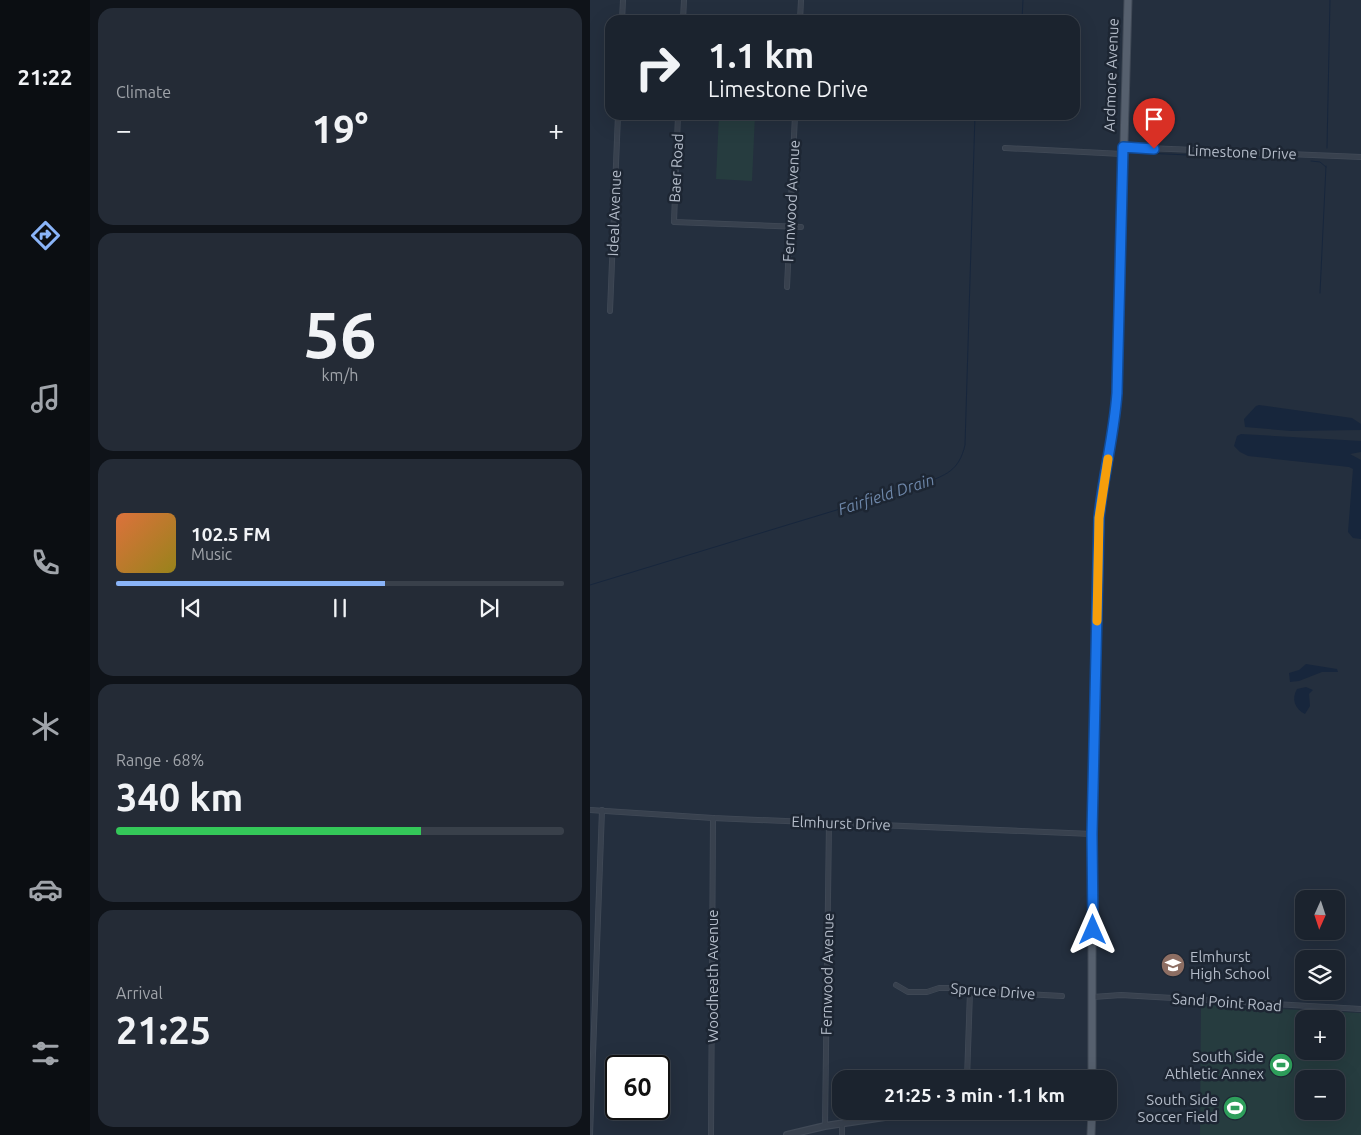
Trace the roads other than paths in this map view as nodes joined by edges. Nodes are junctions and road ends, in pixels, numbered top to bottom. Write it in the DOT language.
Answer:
graph roads {
  1 [pos="623,0"];
  2 [pos="684,0"];
  3 [pos="800,0"];
  4 [pos="1128,0"];
  5 [pos="622,15"];
  6 [pos="683,15"];
  7 [pos="800,15"];
  8 [pos="618,120"];
  9 [pos="678,120"];
  10 [pos="795,120"];
  11 [pos="1005,148"];
  12 [pos="1122,151"];
  13 [pos="1361,157"];
  14 [pos="790,226"];
  15 [pos="801,227"];
  16 [pos="787,287"];
  17 [pos="610,311"];
  18 [pos="590,810"];
  19 [pos="602,810"];
  20 [pos="713,818"];
  21 [pos="830,822"];
  22 [pos="1092,834"];
  23 [pos="896,985"];
  24 [pos="970,991"];
  25 [pos="1062,996"];
  26 [pos="1093,997"];
  27 [pos="1361,1009"];
  28 [pos="967,1070"];
  29 [pos="1092,1070"];
  30 [pos="868,1120"];
  31 [pos="1092,1120"];
  32 [pos="842,1124"];
  33 [pos="825,1126"];
  34 [pos="590,1135"];
  35 [pos="711,1135"];
  36 [pos="787,1135"];
  37 [pos="842,1135"];
  38 [pos="1091,1135"];
  1 -- 5 [label="street"];
  2 -- 6 [label="street"];
  3 -- 7 [label="street"];
  4 -- 12 [label="main road, Ardmore Avenue"];
  8 -- 17 [label="street, Ideal Avenue"];
  9 -- 14 [label="street, Baer Road"];
  10 -- 14 [label="street, Fernwood Avenue"];
  11 -- 12 [label="street, Limestone Drive"];
  12 -- 13 [label="street, Limestone Drive"];
  12 -- 22 [label="main road, Ardmore Avenue"];
  14 -- 15 [label="street"];
  14 -- 16 [label="street, Fernwood Avenue"];
  18 -- 19 [label="street, Elmhurst Drive"];
  19 -- 20 [label="street, Elmhurst Drive"];
  19 -- 34 [label="street"];
  20 -- 21 [label="street, Elmhurst Drive"];
  20 -- 35 [label="street, Woodheath Avenue"];
  21 -- 22 [label="street, Elmhurst Drive"];
  21 -- 33 [label="street, Fernwood Avenue"];
  22 -- 26 [label="main road, Ardmore Avenue"];
  23 -- 24 [label="street, Spruce Drive"];
  24 -- 25 [label="street, Spruce Drive"];
  24 -- 28 [label="street"];
  26 -- 27 [label="street, Sand Point Road"];
  26 -- 29 [label="main road, Ardmore Avenue"];
  30 -- 32 [label="street"];
  31 -- 38 [label="main road"];
  32 -- 33 [label="street"];
  32 -- 37 [label="street"];
  33 -- 36 [label="street"];
}
